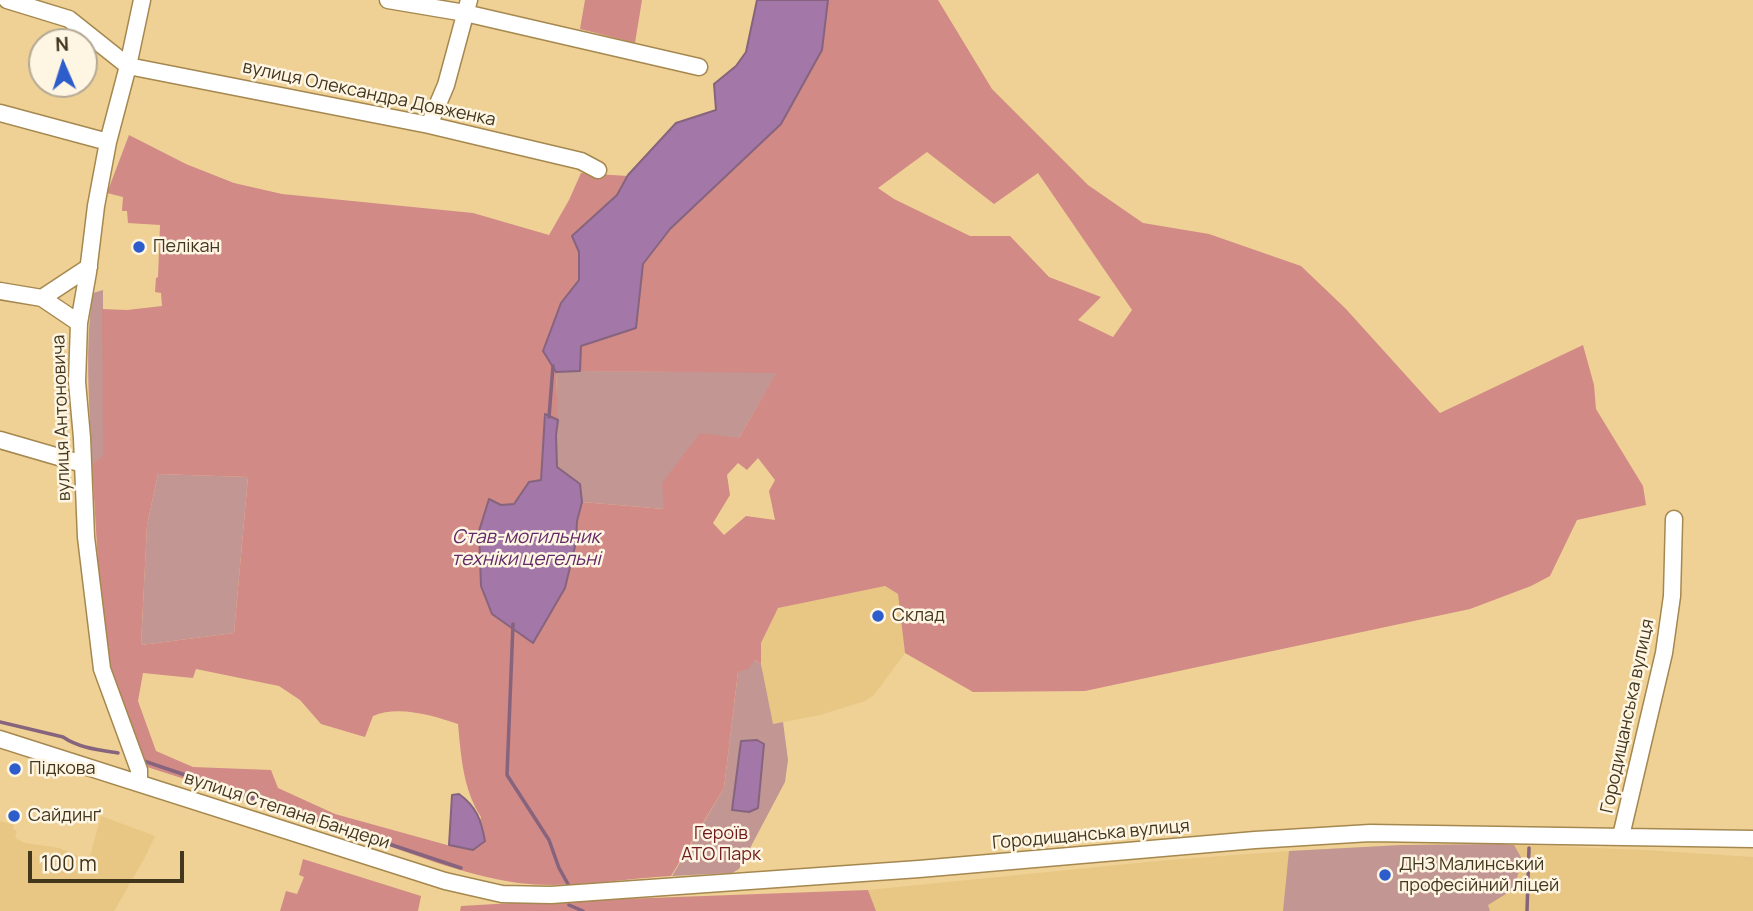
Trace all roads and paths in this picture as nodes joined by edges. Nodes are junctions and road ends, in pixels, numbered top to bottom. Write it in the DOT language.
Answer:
graph roads {
  1 [pos="7,0"];
  2 [pos="142,0"];
  3 [pos="388,0"];
  4 [pos="467,7"];
  5 [pos="128,66"];
  6 [pos="699,67"];
  7 [pos="0,113"];
  8 [pos="429,125"];
  9 [pos="108,142"];
  10 [pos="598,170"];
  11 [pos="89,267"];
  12 [pos="0,291"];
  13 [pos="42,298"];
  14 [pos="79,323"];
  15 [pos="0,440"];
  16 [pos="83,464"];
  17 [pos="1674,519"];
  18 [pos="0,739"];
  19 [pos="139,783"];
  20 [pos="1620,836"];
  21 [pos="1753,839"];
  22 [pos="566,894"];
  1 -- 5 [label="street"];
  2 -- 5 [label="street, вулиця Антоновича"];
  3 -- 4 [label="street"];
  4 -- 6 [label="street"];
  4 -- 8 [label="street"];
  5 -- 8 [label="street, вулиця Олександра Довженка"];
  5 -- 9 [label="street, вулиця Антоновича"];
  7 -- 9 [label="street"];
  8 -- 10 [label="street, вулиця Олександра Довженка"];
  9 -- 11 [label="street, вулиця Антоновича"];
  11 -- 13 [label="street"];
  11 -- 14 [label="street, вулиця Антоновича"];
  12 -- 13 [label="street"];
  13 -- 14 [label="street"];
  14 -- 16 [label="street, вулиця Антоновича"];
  15 -- 16 [label="street"];
  16 -- 19 [label="street, вулиця Антоновича"];
  17 -- 20 [label="street, Городищанська вулиця"];
  18 -- 19 [label="street, вулиця Степана Бандери"];
  19 -- 22 [label="street, вулиця Степана Бандери"];
  20 -- 21 [label="street, Городищанська вулиця"];
  20 -- 22 [label="street, Городищанська вулиця"];
}
